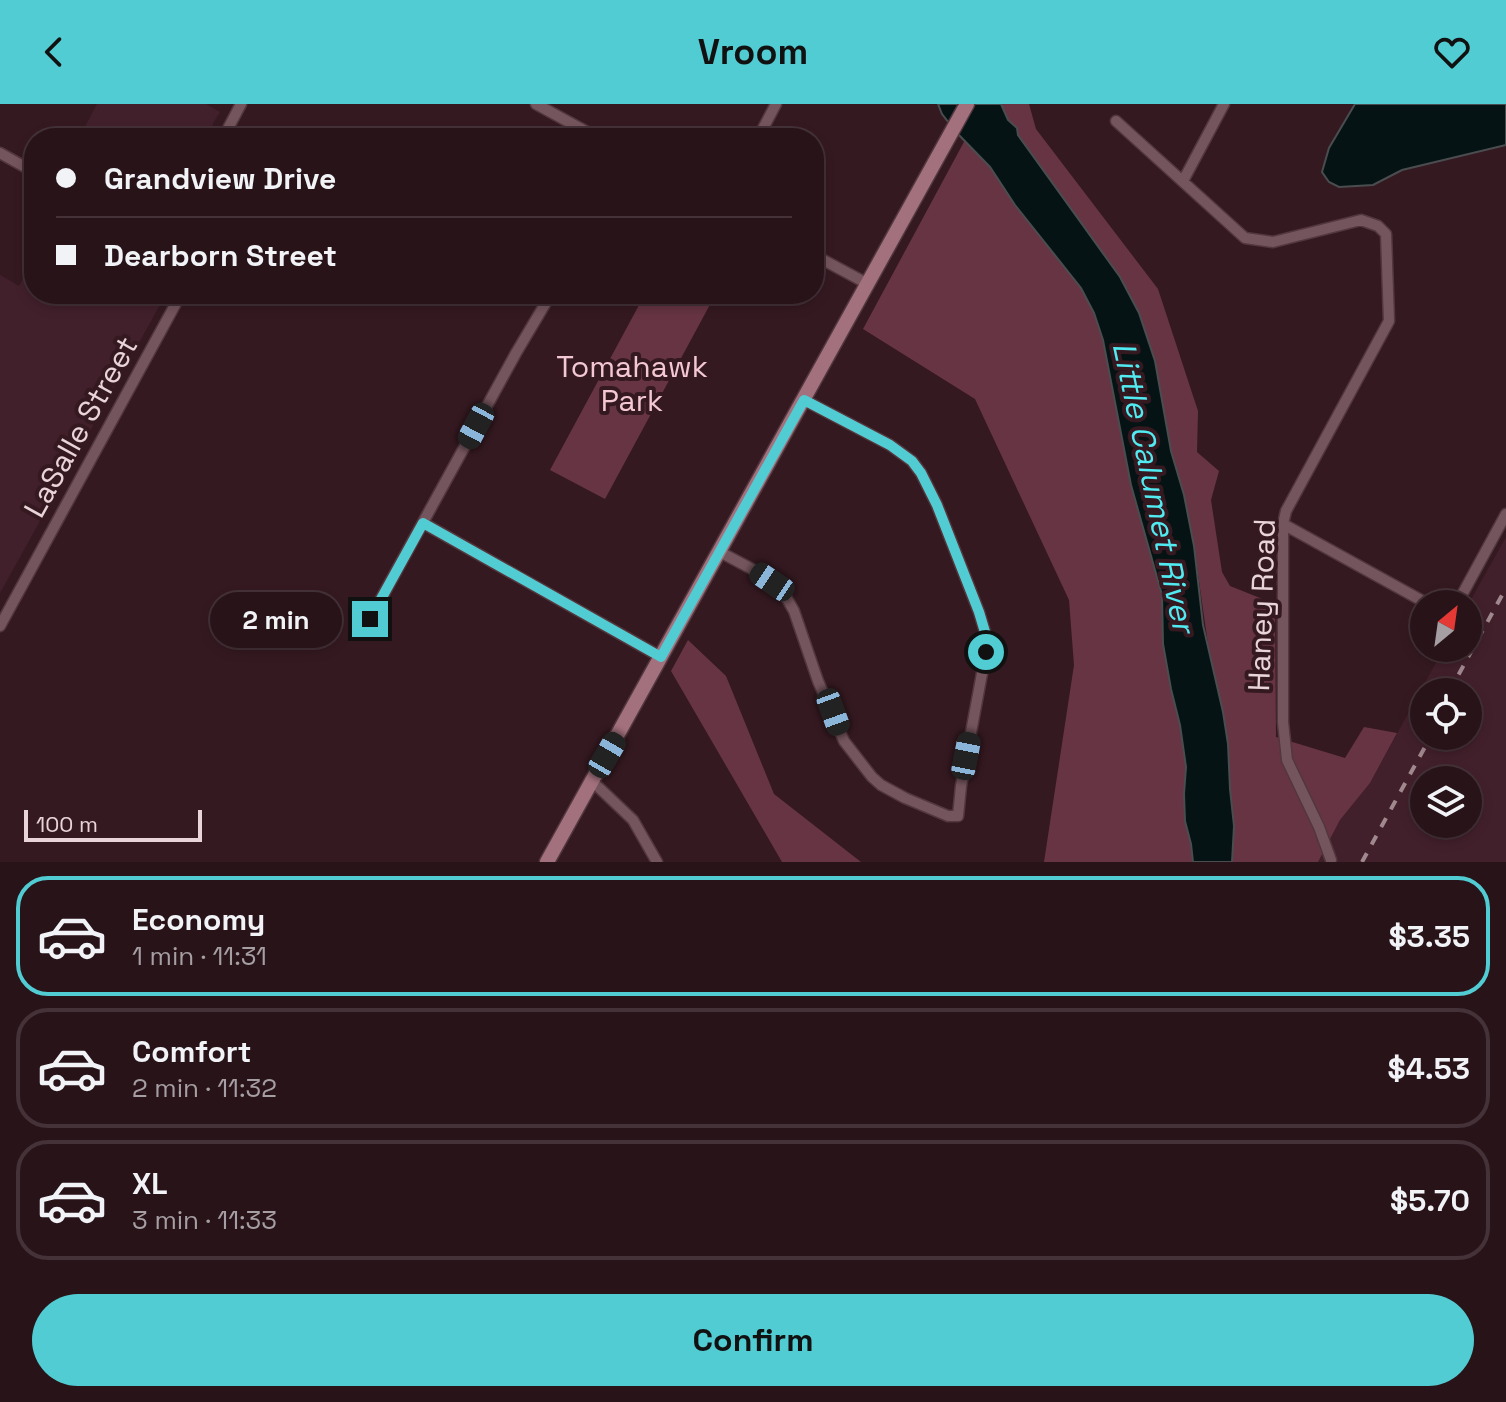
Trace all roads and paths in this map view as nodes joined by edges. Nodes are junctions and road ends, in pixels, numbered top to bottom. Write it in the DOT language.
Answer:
graph roads {
  1 [pos="241,104"];
  2 [pos="536,104"];
  3 [pos="776,104"];
  4 [pos="967,104"];
  5 [pos="1224,104"];
  6 [pos="1116,121"];
  7 [pos="228,128"];
  8 [pos="580,128"];
  9 [pos="763,128"];
  10 [pos="0,153"];
  11 [pos="24,166"];
  12 [pos="1183,181"];
  13 [pos="824,260"];
  14 [pos="868,284"];
  15 [pos="176,304"];
  16 [pos="545,304"];
  17 [pos="804,400"];
  18 [pos="1506,514"];
  19 [pos="423,523"];
  20 [pos="1283,524"];
  21 [pos="720,552"];
  22 [pos="1465,590"];
  23 [pos="1410,594"];
  24 [pos="370,619"];
  25 [pos="0,626"];
  26 [pos="661,657"];
  27 [pos="592,781"];
  28 [pos="1331,860"];
  29 [pos="547,862"];
  30 [pos="657,862"];
  1 -- 7 [label="street"];
  2 -- 8 [label="street"];
  3 -- 9 [label="street"];
  4 -- 14 [label="main road"];
  5 -- 12 [label="street"];
  6 -- 12 [label="street"];
  10 -- 11 [label="street"];
  12 -- 20 [label="street, Haney Road"];
  13 -- 14 [label="street"];
  14 -- 17 [label="main road"];
  15 -- 25 [label="street, LaSalle Street"];
  16 -- 19 [label="street"];
  17 -- 21 [label="main road"];
  17 -- 21 [label="street"];
  18 -- 22 [label="street"];
  19 -- 24 [label="street"];
  19 -- 26 [label="street"];
  20 -- 23 [label="street"];
  20 -- 28 [label="street, Haney Road"];
  21 -- 26 [label="main road"];
  26 -- 27 [label="main road"];
  27 -- 29 [label="main road"];
  27 -- 30 [label="street"];
}
